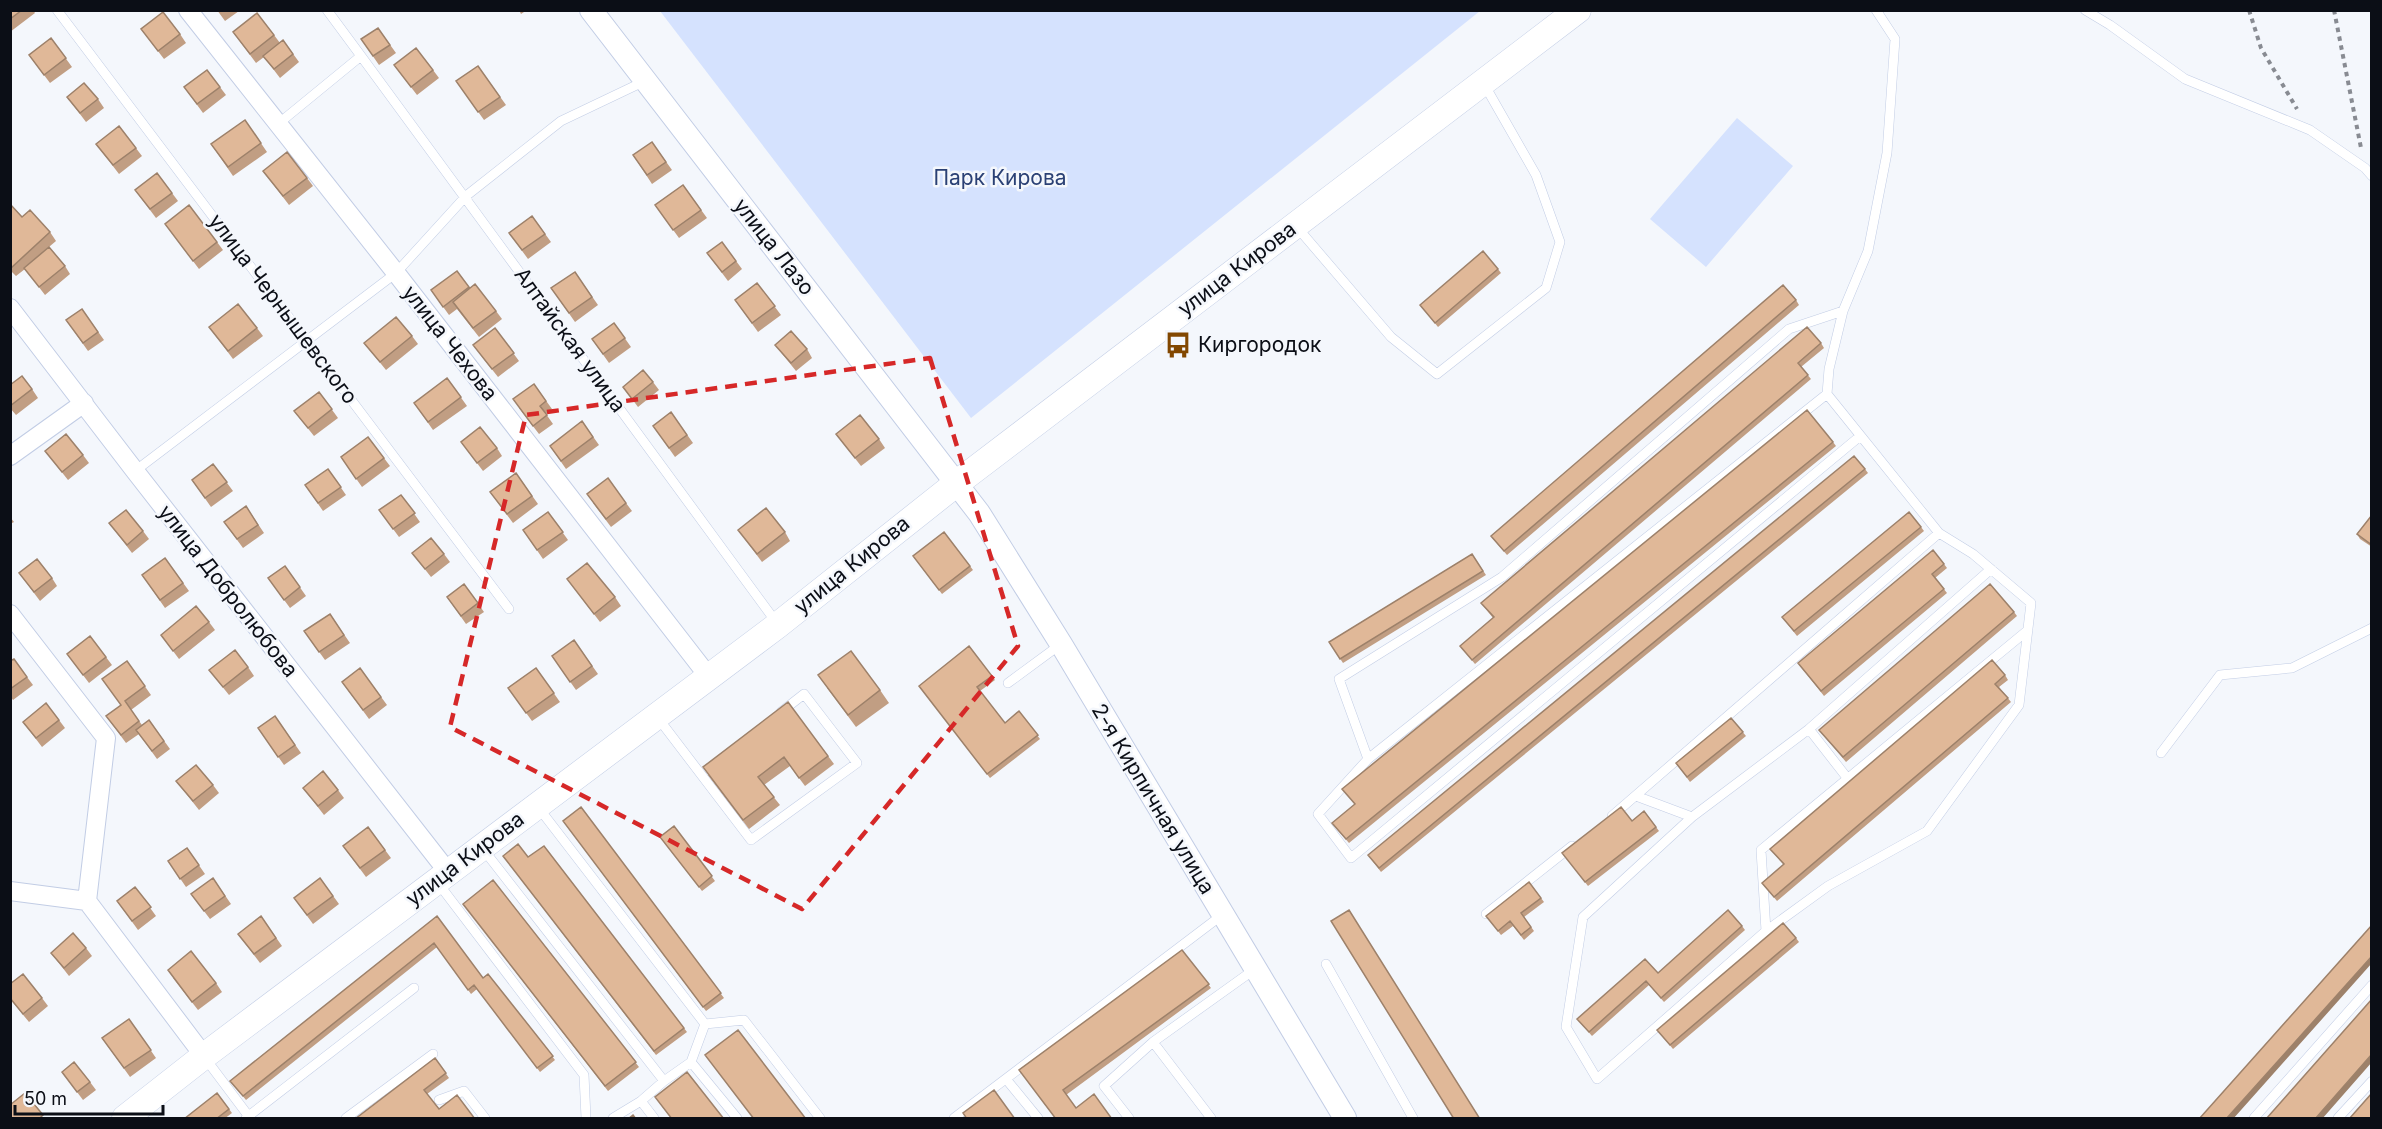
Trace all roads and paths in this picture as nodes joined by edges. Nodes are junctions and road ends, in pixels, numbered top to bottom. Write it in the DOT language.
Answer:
graph roads {
  1 [pos="57,10"];
  2 [pos="188,10"];
  3 [pos="327,10"];
  4 [pos="591,10"];
  5 [pos="1578,10"];
  6 [pos="1876,10"];
  7 [pos="2085,10"];
  8 [pos="2249,10"];
  9 [pos="2334,10"];
  10 [pos="361,56"];
  11 [pos="646,81"];
  12 [pos="1483,82"];
  13 [pos="278,124"];
  14 [pos="2310,130"];
  15 [pos="2365,168"];
  16 [pos="2372,176"];
  17 [pos="466,196"];
  18 [pos="1295,225"];
  19 [pos="396,273"];
  20 [pos="10,308"];
  21 [pos="1843,311"];
  22 [pos="307,340"];
  23 [pos="1827,394"];
  24 [pos="84,403"];
  25 [pos="1859,437"];
  26 [pos="10,456"];
  27 [pos="135,471"];
  28 [pos="957,483"];
  29 [pos="1939,533"];
  30 [pos="1991,569"];
  31 [pos="509,609"];
  32 [pos="10,614"];
  33 [pos="778,625"];
  34 [pos="2372,628"];
  35 [pos="2028,630"];
  36 [pos="1061,644"];
  37 [pos="709,677"];
  38 [pos="1008,683"];
  39 [pos="776,715"];
  40 [pos="657,716"];
  41 [pos="1809,729"];
  42 [pos="2161,753"];
  43 [pos="1368,759"];
  44 [pos="709,765"];
  45 [pos="699,772"];
  46 [pos="1848,779"];
  47 [pos="1636,796"];
  48 [pos="536,806"];
  49 [pos="1692,817"];
  50 [pos="1608,818"];
  51 [pos="1580,840"];
  52 [pos="481,848"];
  53 [pos="442,876"];
  54 [pos="10,891"];
  55 [pos="87,902"];
  56 [pos="1486,914"];
  57 [pos="1223,915"];
  58 [pos="1766,931"];
  59 [pos="1326,964"];
  60 [pos="1255,969"];
  61 [pos="2372,985"];
  62 [pos="414,988"];
  63 [pos="705,1024"];
  64 [pos="1153,1042"];
  65 [pos="433,1054"];
  66 [pos="204,1056"];
  67 [pos="692,1062"];
  68 [pos="1006,1079"];
  69 [pos="664,1081"];
  70 [pos="2372,1081"];
  71 [pos="438,1100"];
  72 [pos="641,1101"];
  73 [pos="248,1118"];
  74 [pos="954,1118"];
  75 [pos="125,1119"];
  76 [pos="346,1119"];
  77 [pos="485,1119"];
  78 [pos="586,1119"];
  79 [pos="613,1119"];
  80 [pos="654,1119"];
  81 [pos="737,1119"];
  82 [pos="820,1119"];
  83 [pos="1038,1119"];
  84 [pos="1129,1119"];
  85 [pos="1211,1119"];
  86 [pos="1345,1119"];
  87 [pos="1413,1119"];
  88 [pos="2254,1119"];
  89 [pos="2338,1119"];
  1 -- 22 [label="lane, улица Чернышевского"];
  2 -- 13 [label="street, улица Чехова"];
  3 -- 10 [label="lane, Алтайская улица"];
  4 -- 11 [label="street, улица Лазо"];
  5 -- 12 [label="main road, улица Кирова"];
  6 -- 21 [label="lane"];
  7 -- 14 [label="lane"];
  8 -- 14 [label="path"];
  9 -- 15 [label="path"];
  10 -- 13 [label="lane"];
  10 -- 17 [label="lane, Алтайская улица"];
  11 -- 17 [label="lane"];
  11 -- 28 [label="street, улица Лазо"];
  12 -- 18 [label="main road, улица Кирова"];
  12 -- 18 [label="lane"];
  13 -- 19 [label="street, улица Чехова"];
  14 -- 15 [label="lane"];
  15 -- 16 [label="lane"];
  17 -- 19 [label="lane"];
  17 -- 33 [label="lane, Алтайская улица"];
  18 -- 28 [label="main road, улица Кирова"];
  19 -- 22 [label="lane"];
  19 -- 37 [label="street, улица Чехова"];
  20 -- 24 [label="street, улица Добролюбова"];
  21 -- 23 [label="lane"];
  21 -- 43 [label="lane"];
  22 -- 27 [label="lane"];
  22 -- 31 [label="lane, улица Чернышевского"];
  23 -- 25 [label="lane"];
  23 -- 43 [label="lane"];
  24 -- 26 [label="street"];
  24 -- 27 [label="street, улица Добролюбова"];
  25 -- 29 [label="lane"];
  25 -- 43 [label="lane"];
  27 -- 53 [label="street, улица Добролюбова"];
  28 -- 33 [label="main road, улица Кирова"];
  28 -- 36 [label="street, 2-я Кирпичная улица"];
  29 -- 30 [label="lane"];
  29 -- 47 [label="lane"];
  30 -- 35 [label="lane"];
  30 -- 41 [label="lane"];
  32 -- 55 [label="street"];
  33 -- 37 [label="main road, улица Кирова"];
  34 -- 42 [label="lane"];
  35 -- 46 [label="lane"];
  35 -- 58 [label="lane"];
  36 -- 38 [label="lane"];
  36 -- 57 [label="street, 2-я Кирпичная улица"];
  37 -- 40 [label="main road, улица Кирова"];
  39 -- 45 [label="lane"];
  40 -- 45 [label="lane"];
  40 -- 48 [label="main road, улица Кирова"];
  41 -- 46 [label="lane"];
  41 -- 49 [label="lane"];
  44 -- 45 [label="lane"];
  46 -- 58 [label="lane"];
  47 -- 49 [label="lane"];
  47 -- 50 [label="lane"];
  48 -- 52 [label="main road, улица Кирова"];
  48 -- 63 [label="lane"];
  49 -- 58 [label="lane"];
  51 -- 56 [label="lane"];
  52 -- 53 [label="main road, улица Кирова"];
  52 -- 69 [label="lane"];
  53 -- 66 [label="main road, улица Кирова"];
  53 -- 78 [label="lane"];
  54 -- 55 [label="street"];
  55 -- 66 [label="street"];
  57 -- 60 [label="street, 2-я Кирпичная улица"];
  57 -- 68 [label="lane"];
  59 -- 87 [label="lane"];
  60 -- 64 [label="lane"];
  60 -- 86 [label="street, 2-я Кирпичная улица"];
  61 -- 88 [label="lane"];
  62 -- 73 [label="lane"];
  63 -- 67 [label="lane"];
  63 -- 82 [label="lane"];
  64 -- 84 [label="lane"];
  64 -- 85 [label="lane"];
  65 -- 76 [label="lane"];
  66 -- 73 [label="lane"];
  66 -- 75 [label="main road, улица Кирова"];
  67 -- 69 [label="lane"];
  67 -- 81 [label="lane"];
  68 -- 74 [label="lane"];
  68 -- 83 [label="lane"];
  69 -- 72 [label="lane"];
  70 -- 89 [label="lane"];
  71 -- 77 [label="lane"];
  72 -- 79 [label="lane"];
  72 -- 80 [label="lane"];
}
